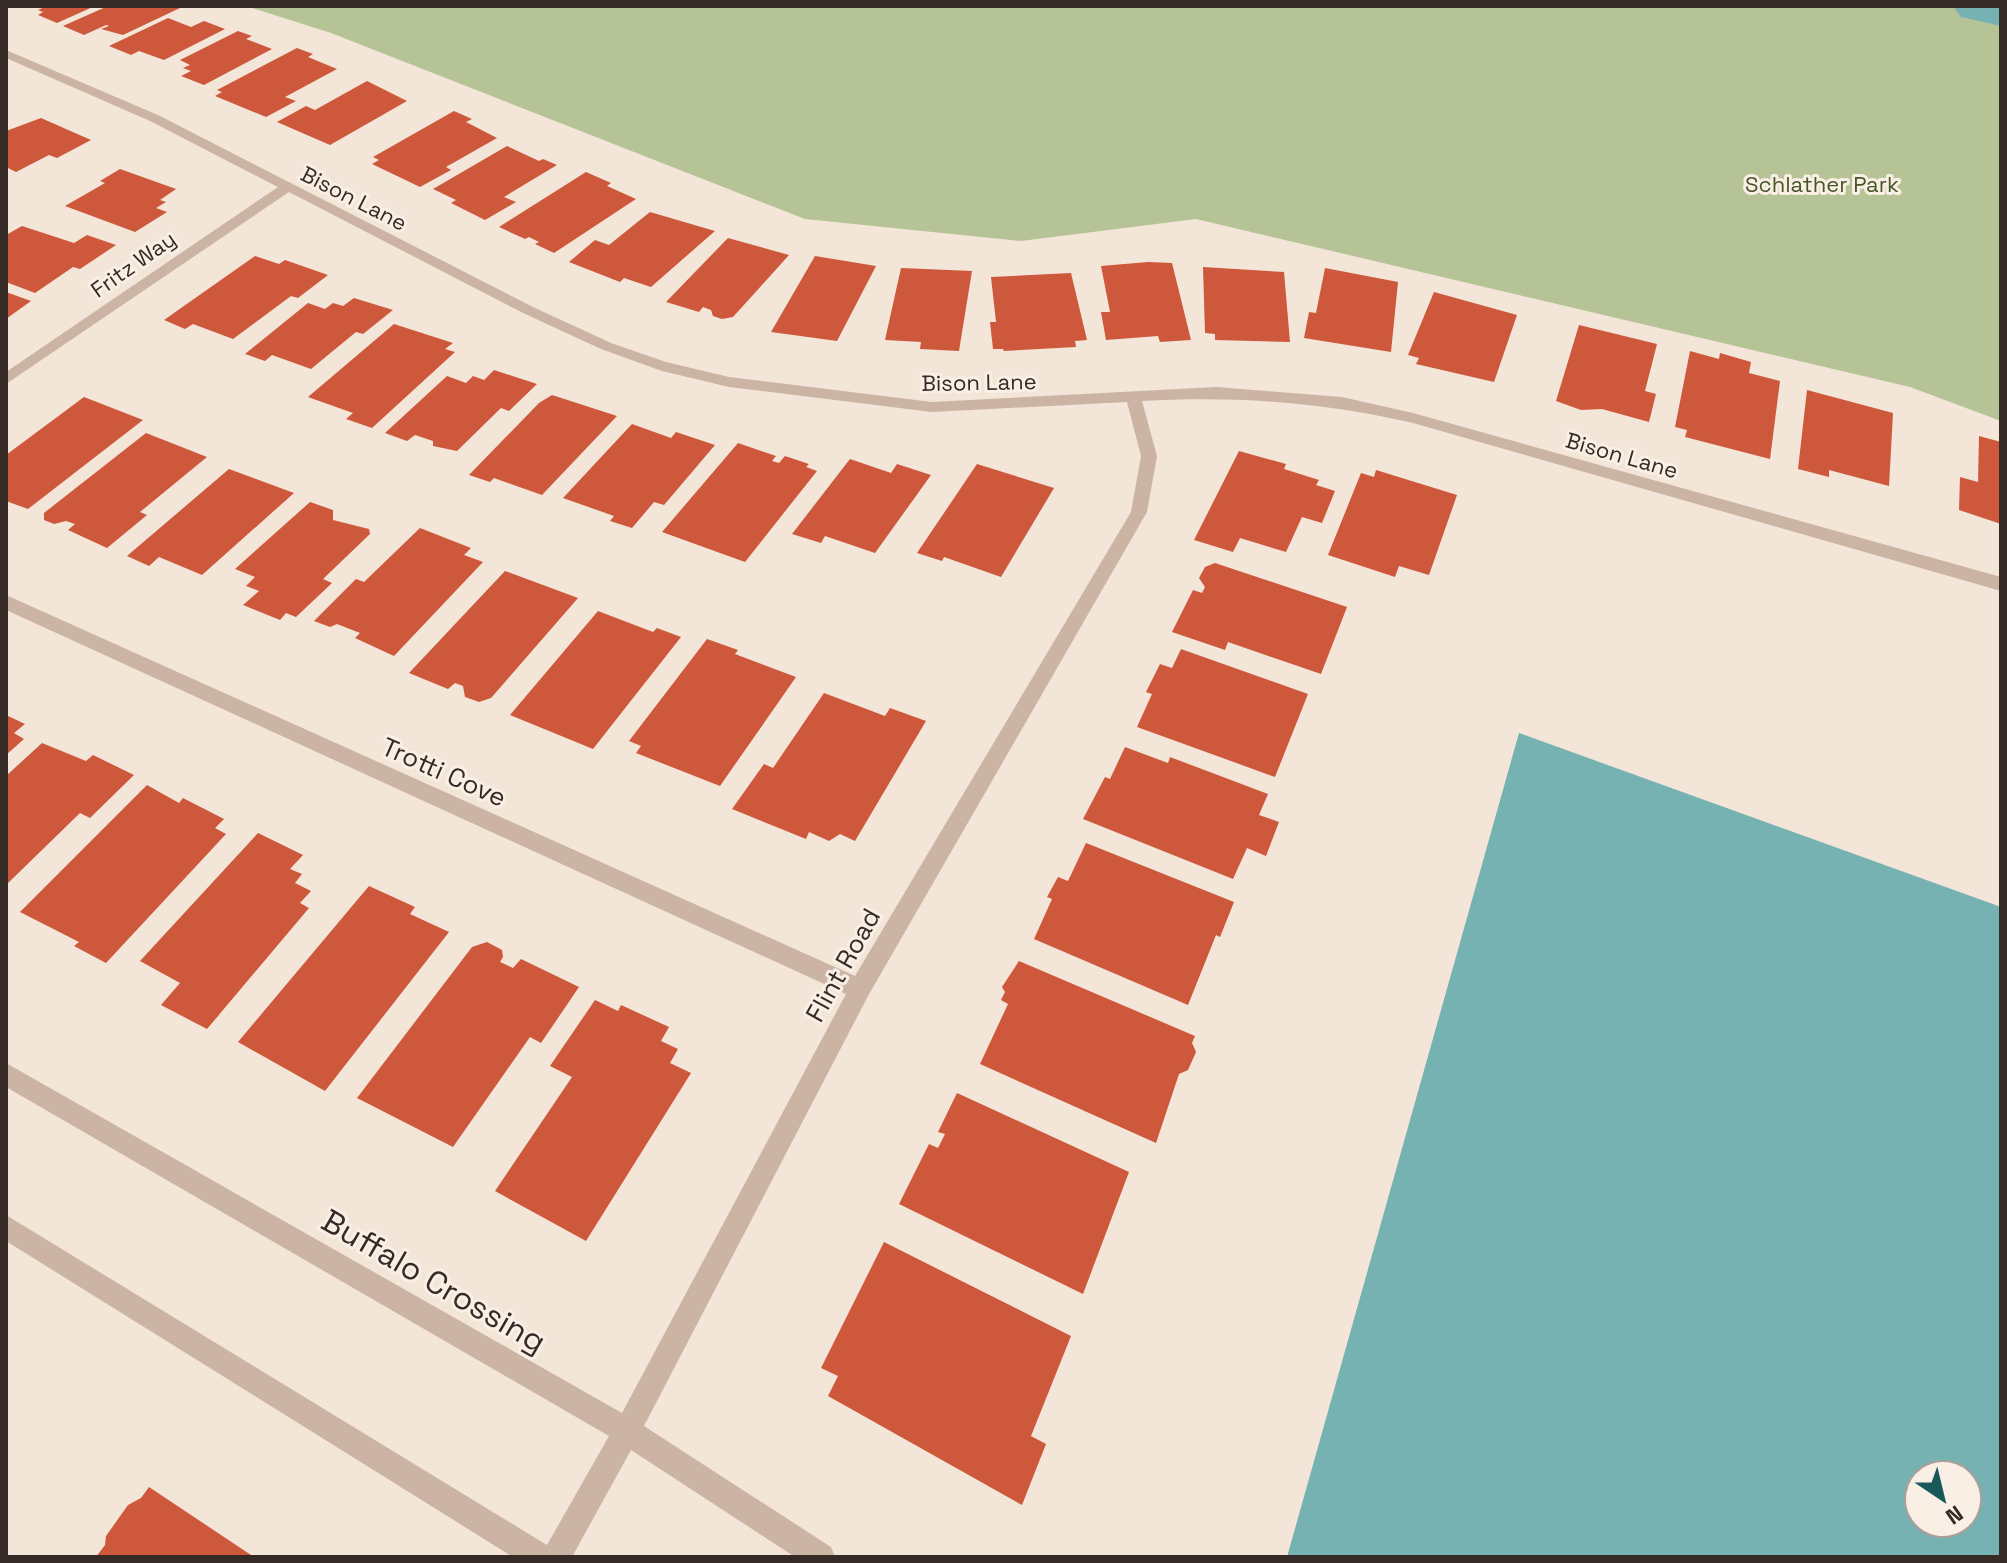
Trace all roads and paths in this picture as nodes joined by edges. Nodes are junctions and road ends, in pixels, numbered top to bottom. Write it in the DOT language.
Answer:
graph roads {
  1 [pos="6,54"];
  2 [pos="26,63"];
  3 [pos="6,74"];
  4 [pos="286,188"];
  5 [pos="6,379"];
  6 [pos="1134,399"];
  7 [pos="2001,584"];
  8 [pos="6,602"];
  9 [pos="860,989"];
  10 [pos="6,1074"];
  11 [pos="6,1227"];
  12 [pos="627,1431"];
  13 [pos="539,1557"];
  14 [pos="556,1557"];
  15 [pos="821,1557"];
  1 -- 2 [label="street, Bison Lane"];
  2 -- 3 [label="street"];
  2 -- 4 [label="street, Bison Lane"];
  4 -- 5 [label="street, Fritz Way"];
  4 -- 6 [label="street, Bison Lane"];
  6 -- 7 [label="street, Bison Lane"];
  6 -- 9 [label="street, Flint Road"];
  8 -- 9 [label="street, Trotti Cove"];
  9 -- 12 [label="street, Flint Road"];
  10 -- 12 [label="street, Buffalo Crossing"];
  11 -- 13 [label="street"];
  12 -- 14 [label="street, Flint Road"];
  12 -- 15 [label="street, Buffalo Crossing"];
}
